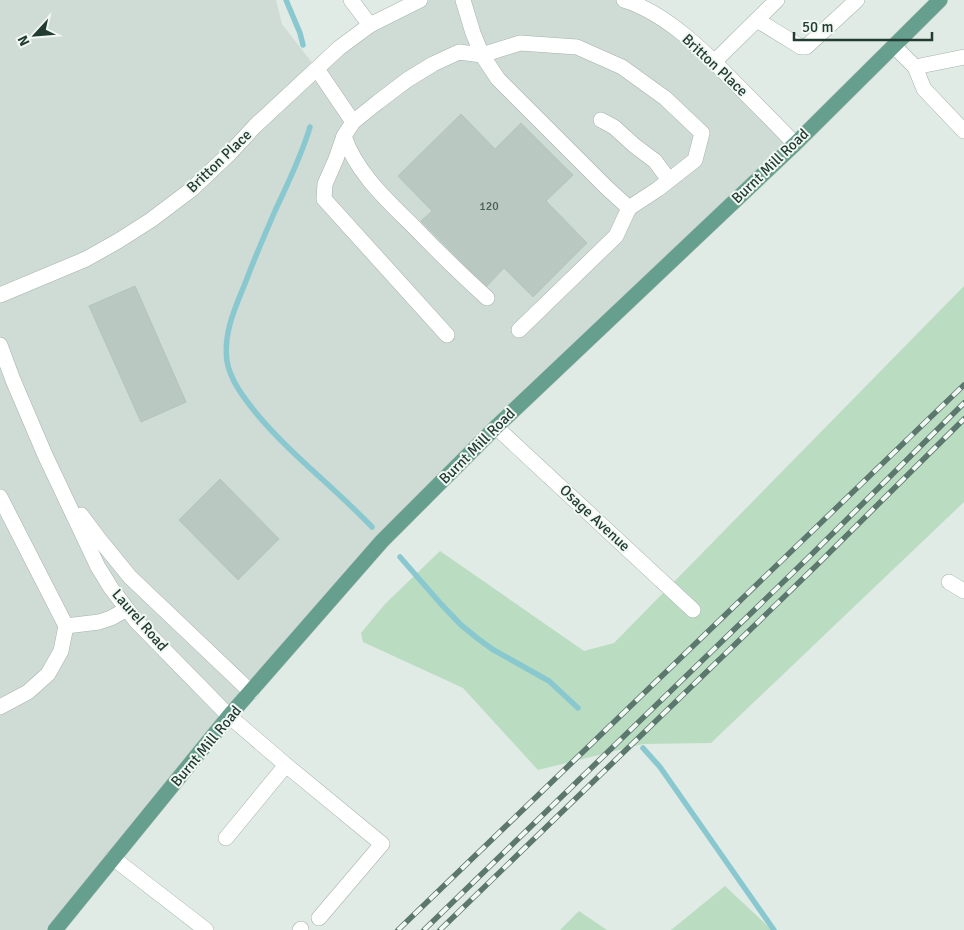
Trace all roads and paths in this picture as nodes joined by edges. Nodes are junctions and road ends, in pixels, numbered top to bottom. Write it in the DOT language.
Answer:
graph roads {
  1 [pos="351,0"];
  2 [pos="420,0"];
  3 [pos="464,0"];
  4 [pos="624,0"];
  5 [pos="777,0"];
  6 [pos="856,0"];
  7 [pos="940,0"];
  8 [pos="757,20"];
  9 [pos="370,25"];
  10 [pos="894,46"];
  11 [pos="482,54"];
  12 [pos="964,57"];
  13 [pos="714,62"];
  14 [pos="915,67"];
  15 [pos="317,69"];
  16 [pos="601,120"];
  17 [pos="353,122"];
  18 [pos="964,131"];
  19 [pos="344,136"];
  20 [pos="795,144"];
  21 [pos="669,180"];
  22 [pos="629,208"];
  23 [pos="0,294"];
  24 [pos="487,298"];
  25 [pos="519,330"];
  26 [pos="447,336"];
  27 [pos="0,345"];
  28 [pos="496,426"];
  29 [pos="58,483"];
  30 [pos="0,497"];
  31 [pos="949,582"];
  32 [pos="964,592"];
  33 [pos="127,609"];
  34 [pos="694,610"];
  35 [pos="66,626"];
  36 [pos="250,692"];
  37 [pos="0,707"];
  38 [pos="229,716"];
  39 [pos="286,765"];
  40 [pos="226,838"];
  41 [pos="113,858"];
  42 [pos="319,918"];
  43 [pos="56,930"];
  44 [pos="206,930"];
  1 -- 9 [label="street"];
  2 -- 9 [label="street, Britton Place"];
  3 -- 11 [label="street"];
  4 -- 13 [label="street, Britton Place"];
  5 -- 8 [label="street"];
  6 -- 8 [label="street"];
  7 -- 10 [label="main road, Burnt Mill Road"];
  8 -- 13 [label="street"];
  9 -- 15 [label="street, Britton Place"];
  10 -- 14 [label="street"];
  10 -- 20 [label="main road, Burnt Mill Road"];
  11 -- 17 [label="street"];
  11 -- 21 [label="street"];
  11 -- 22 [label="street"];
  12 -- 14 [label="street"];
  13 -- 20 [label="street, Britton Place"];
  14 -- 18 [label="street"];
  15 -- 17 [label="street"];
  15 -- 23 [label="street, Britton Place"];
  16 -- 21 [label="street"];
  17 -- 19 [label="street"];
  19 -- 24 [label="street"];
  19 -- 26 [label="street"];
  20 -- 28 [label="main road, Burnt Mill Road"];
  21 -- 22 [label="street"];
  22 -- 25 [label="street"];
  27 -- 29 [label="street, Laurel Road"];
  28 -- 34 [label="street, Osage Avenue"];
  28 -- 36 [label="main road, Burnt Mill Road"];
  29 -- 33 [label="street, Laurel Road"];
  29 -- 36 [label="street, Laurel Road"];
  30 -- 35 [label="street"];
  31 -- 32 [label="street"];
  33 -- 35 [label="street"];
  33 -- 38 [label="street, Laurel Road"];
  35 -- 37 [label="street"];
  36 -- 38 [label="main road, Burnt Mill Road"];
  38 -- 39 [label="street, Laurel Road"];
  38 -- 41 [label="main road, Burnt Mill Road"];
  39 -- 40 [label="street"];
  39 -- 42 [label="street, Laurel Road"];
  41 -- 43 [label="main road, Burnt Mill Road"];
  41 -- 44 [label="street"];
}
